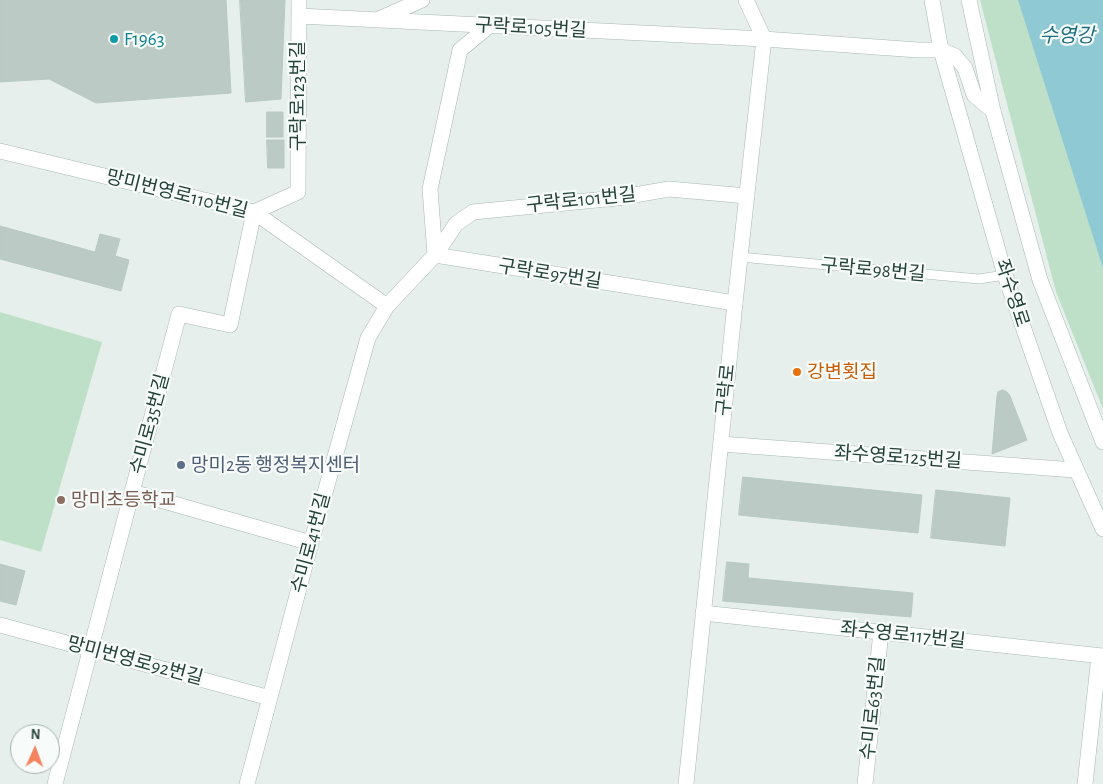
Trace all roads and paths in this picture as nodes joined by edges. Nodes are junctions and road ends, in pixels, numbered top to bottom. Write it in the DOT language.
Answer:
graph roads {
  1 [pos="298,0"];
  2 [pos="422,0"];
  3 [pos="746,0"];
  4 [pos="932,0"];
  5 [pos="970,0"];
  6 [pos="299,16"];
  7 [pos="378,20"];
  8 [pos="489,26"];
  9 [pos="764,39"];
  10 [pos="941,50"];
  11 [pos="993,111"];
  12 [pos="0,152"];
  13 [pos="746,196"];
  14 [pos="254,212"];
  15 [pos="434,255"];
  16 [pos="740,257"];
  17 [pos="1005,275"];
  18 [pos="735,303"];
  19 [pos="387,306"];
  20 [pos="1103,442"];
  21 [pos="721,444"];
  22 [pos="1075,470"];
  23 [pos="132,492"];
  24 [pos="1103,528"];
  25 [pos="310,543"];
  26 [pos="703,613"];
  27 [pos="0,625"];
  28 [pos="881,632"];
  29 [pos="91,650"];
  30 [pos="1101,656"];
  31 [pos="270,698"];
  32 [pos="55,784"];
  33 [pos="247,784"];
  34 [pos="686,784"];
  35 [pos="865,784"];
  36 [pos="1085,784"];
  1 -- 6 [label="street, 구락로123번길"];
  2 -- 7 [label="street"];
  3 -- 9 [label="street"];
  4 -- 10 [label="street, 좌수영로"];
  5 -- 11 [label="street, 좌수영로"];
  6 -- 7 [label="street, 구락로105번길"];
  6 -- 14 [label="street, 구락로123번길"];
  7 -- 8 [label="street, 구락로105번길"];
  8 -- 9 [label="street, 구락로105번길"];
  8 -- 15 [label="street"];
  9 -- 10 [label="street"];
  9 -- 13 [label="street, 구락로"];
  10 -- 11 [label="street"];
  10 -- 17 [label="street, 좌수영로"];
  11 -- 20 [label="street, 좌수영로"];
  12 -- 14 [label="street, 망미번영로110번길"];
  13 -- 15 [label="street, 구락로101번길"];
  13 -- 16 [label="street, 구락로"];
  14 -- 19 [label="street, 망미번영로110번길"];
  14 -- 23 [label="street, 수미로35번길"];
  15 -- 18 [label="street, 구락로97번길"];
  15 -- 19 [label="street"];
  16 -- 17 [label="lane, 구락로98번길"];
  16 -- 18 [label="street, 구락로"];
  17 -- 22 [label="street, 좌수영로"];
  18 -- 21 [label="street, 구락로"];
  19 -- 25 [label="street, 수미로41번길"];
  21 -- 22 [label="street, 좌수영로125번길"];
  21 -- 26 [label="street, 구락로"];
  22 -- 24 [label="street, 좌수영로"];
  23 -- 25 [label="street"];
  23 -- 29 [label="street, 수미로35번길"];
  25 -- 31 [label="street, 수미로41번길"];
  26 -- 28 [label="street, 좌수영로117번길"];
  26 -- 34 [label="street, 구락로"];
  27 -- 29 [label="street, 망미번영로92번길"];
  28 -- 30 [label="street, 좌수영로117번길"];
  28 -- 35 [label="street, 수미로63번길"];
  29 -- 31 [label="street, 망미번영로92번길"];
  29 -- 32 [label="street, 수미로35번길"];
  30 -- 36 [label="street"];
  31 -- 33 [label="street, 수미로41번길"];
}
